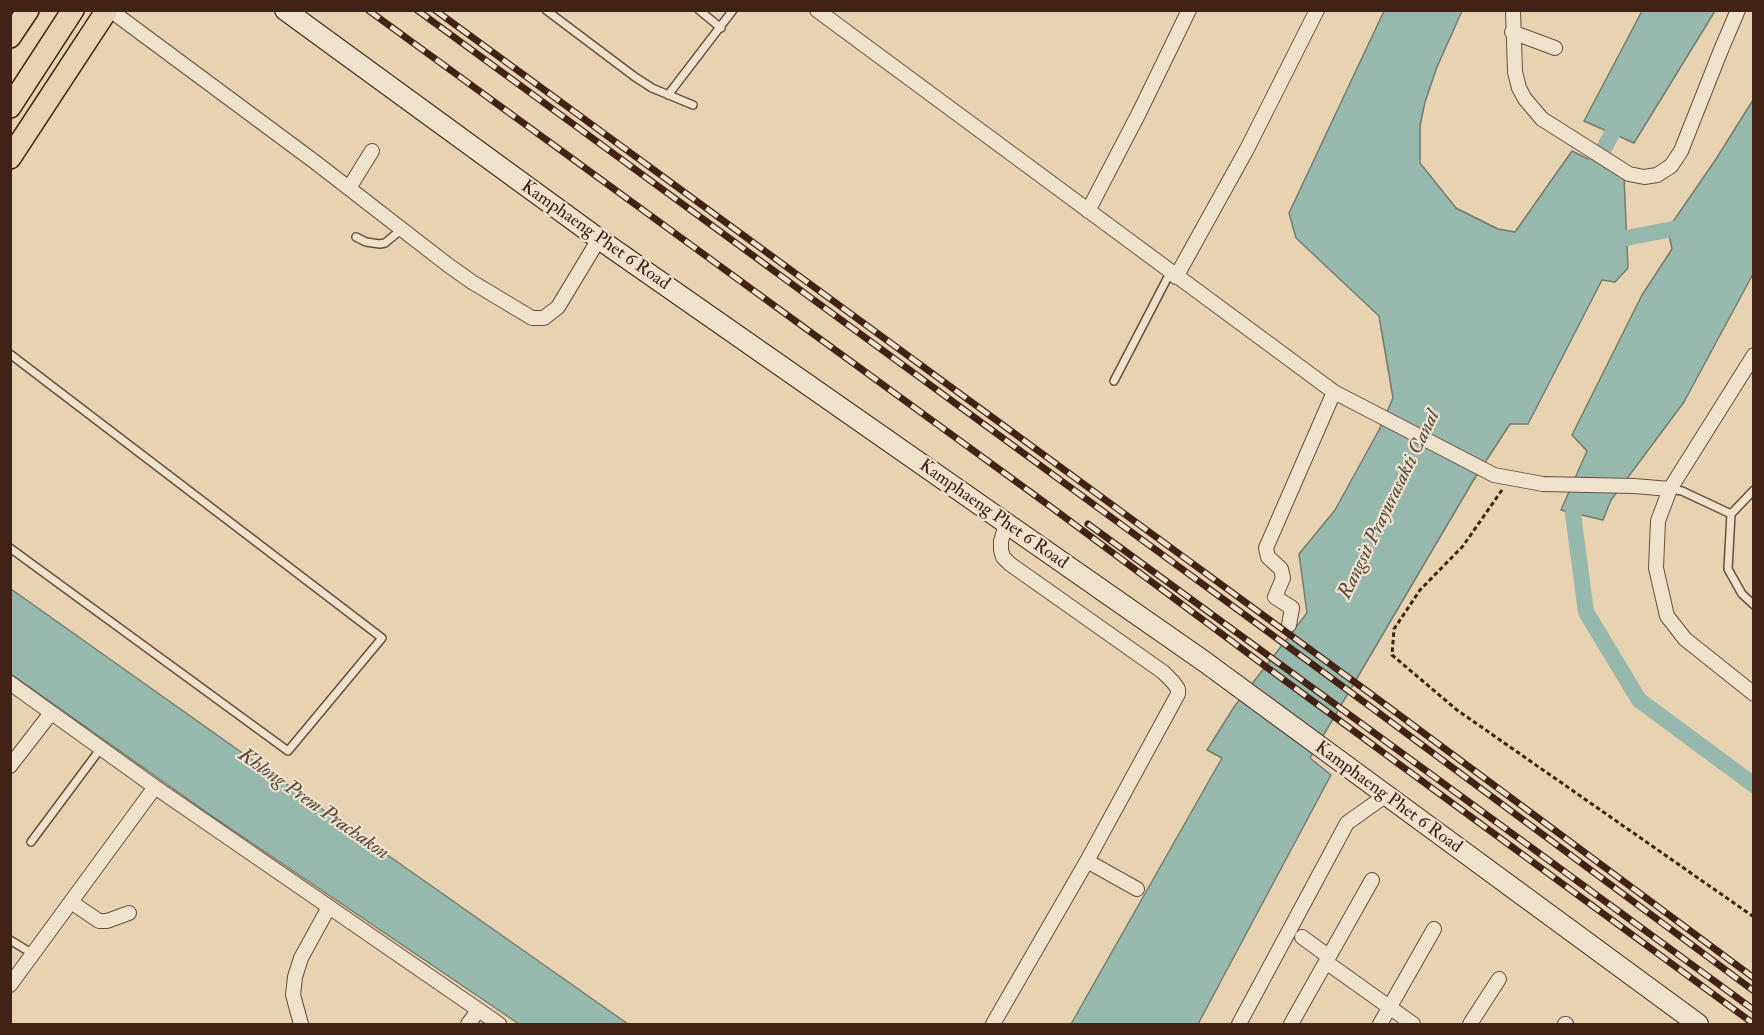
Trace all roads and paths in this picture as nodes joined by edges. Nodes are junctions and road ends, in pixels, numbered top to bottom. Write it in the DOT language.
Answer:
graph roads {
  1 [pos="28,10"];
  2 [pos="73,10"];
  3 [pos="108,10"];
  4 [pos="285,10"];
  5 [pos="546,10"];
  6 [pos="699,10"];
  7 [pos="733,10"];
  8 [pos="817,10"];
  9 [pos="1189,10"];
  10 [pos="1317,10"];
  11 [pos="1513,10"];
  12 [pos="1738,10"];
  13 [pos="721,28"];
  14 [pos="1512,32"];
  15 [pos="10,37"];
  16 [pos="1554,48"];
  17 [pos="668,95"];
  18 [pos="693,105"];
  19 [pos="10,107"];
  20 [pos="372,151"];
  21 [pos="10,158"];
  22 [pos="349,188"];
  23 [pos="1088,211"];
  24 [pos="402,230"];
  25 [pos="356,237"];
  26 [pos="599,239"];
  27 [pos="1173,275"];
  28 [pos="10,354"];
  29 [pos="1754,355"];
  30 [pos="1114,381"];
  31 [pos="1334,392"];
  32 [pos="1511,479"];
  33 [pos="1670,489"];
  34 [pos="1754,490"];
  35 [pos="1731,514"];
  36 [pos="1006,524"];
  37 [pos="10,548"];
  38 [pos="1754,605"];
  39 [pos="1289,626"];
  40 [pos="10,682"];
  41 [pos="1754,694"];
  42 [pos="51,713"];
  43 [pos="100,748"];
  44 [pos="10,766"];
  45 [pos="155,787"];
  46 [pos="1385,796"];
  47 [pos="31,842"];
  48 [pos="1087,861"];
  49 [pos="1372,880"];
  50 [pos="1137,889"];
  51 [pos="71,902"];
  52 [pos="328,907"];
  53 [pos="129,913"];
  54 [pos="1754,917"];
  55 [pos="1434,929"];
  56 [pos="1302,938"];
  57 [pos="10,940"];
  58 [pos="33,954"];
  59 [pos="1327,959"];
  60 [pos="1499,979"];
  61 [pos="10,985"];
  62 [pos="1390,1008"];
  63 [pos="478,1011"];
  64 [pos="301,1024"];
  65 [pos="468,1024"];
  66 [pos="499,1024"];
  67 [pos="993,1024"];
  68 [pos="1239,1024"];
  69 [pos="1291,1024"];
  70 [pos="1380,1024"];
  71 [pos="1413,1024"];
  72 [pos="1470,1024"];
  73 [pos="1698,1024"];
  1 -- 15 [label="main road"];
  2 -- 19 [label="main road"];
  3 -- 21 [label="main road"];
  3 -- 22 [label="street"];
  4 -- 26 [label="main road, Kamphaeng Phet 6 Road"];
  5 -- 17 [label="lane"];
  6 -- 13 [label="lane"];
  7 -- 13 [label="lane"];
  8 -- 23 [label="street"];
  9 -- 23 [label="street"];
  10 -- 27 [label="street"];
  11 -- 14 [label="street"];
  12 -- 14 [label="street"];
  13 -- 17 [label="lane"];
  14 -- 16 [label="street"];
  17 -- 18 [label="lane"];
  20 -- 22 [label="street"];
  22 -- 24 [label="street"];
  23 -- 27 [label="street"];
  24 -- 25 [label="lane"];
  24 -- 26 [label="street"];
  26 -- 36 [label="main road, Kamphaeng Phet 6 Road"];
  27 -- 30 [label="lane"];
  27 -- 31 [label="street"];
  28 -- 37 [label="lane"];
  29 -- 33 [label="street"];
  31 -- 32 [label="street"];
  31 -- 39 [label="street"];
  32 -- 33 [label="street"];
  32 -- 54 [label="path"];
  33 -- 35 [label="lane"];
  33 -- 41 [label="street"];
  34 -- 35 [label="lane"];
  35 -- 38 [label="lane"];
  36 -- 46 [label="main road, Kamphaeng Phet 6 Road"];
  36 -- 48 [label="street"];
  40 -- 42 [label="street"];
  42 -- 43 [label="street"];
  42 -- 44 [label="street"];
  43 -- 45 [label="street"];
  43 -- 47 [label="lane"];
  45 -- 51 [label="street"];
  45 -- 52 [label="street"];
  46 -- 68 [label="street"];
  46 -- 73 [label="main road, Kamphaeng Phet 6 Road"];
  48 -- 50 [label="street"];
  48 -- 67 [label="street"];
  49 -- 59 [label="street"];
  51 -- 53 [label="street"];
  51 -- 58 [label="street"];
  52 -- 63 [label="street"];
  52 -- 64 [label="street"];
  55 -- 62 [label="street"];
  56 -- 59 [label="street"];
  57 -- 58 [label="lane"];
  58 -- 61 [label="street"];
  59 -- 62 [label="street"];
  59 -- 69 [label="street"];
  60 -- 72 [label="street"];
  62 -- 70 [label="street"];
  62 -- 71 [label="street"];
  63 -- 65 [label="street"];
  63 -- 66 [label="street"];
}
